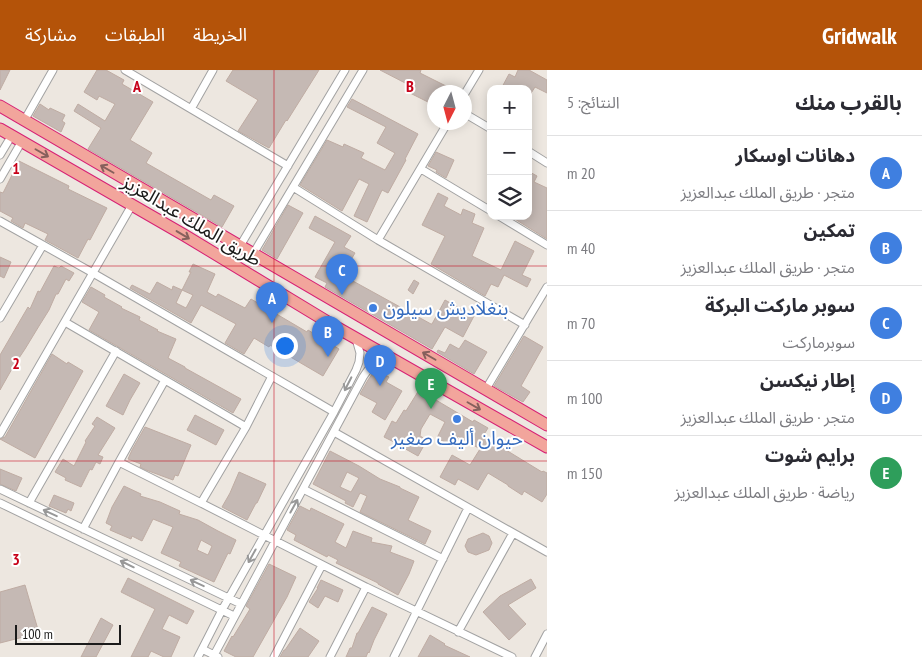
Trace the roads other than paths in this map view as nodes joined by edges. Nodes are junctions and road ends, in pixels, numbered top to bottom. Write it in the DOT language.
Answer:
graph roads {
  1 [pos="53,70"];
  2 [pos="125,70"];
  3 [pos="213,70"];
  4 [pos="346,70"];
  5 [pos="363,70"];
  6 [pos="479,70"];
  7 [pos="470,85"];
  8 [pos="0,106"];
  9 [pos="191,109"];
  10 [pos="472,118"];
  11 [pos="24,120"];
  12 [pos="487,127"];
  13 [pos="0,128"];
  14 [pos="443,130"];
  15 [pos="17,138"];
  16 [pos="532,154"];
  17 [pos="0,155"];
  18 [pos="547,163"];
  19 [pos="288,166"];
  20 [pos="420,169"];
  21 [pos="0,178"];
  22 [pos="293,187"];
  23 [pos="132,205"];
  24 [pos="487,209"];
  25 [pos="506,220"];
  26 [pos="0,221"];
  27 [pos="378,240"];
  28 [pos="43,245"];
  29 [pos="547,245"];
  30 [pos="240,246"];
  31 [pos="253,254"];
  32 [pos="93,273"];
  33 [pos="547,287"];
  34 [pos="0,318"];
  35 [pos="65,322"];
  36 [pos="524,325"];
  37 [pos="356,338"];
  38 [pos="116,351"];
  39 [pos="389,357"];
  40 [pos="357,366"];
  41 [pos="367,372"];
  42 [pos="272,376"];
  43 [pos="165,380"];
  44 [pos="486,390"];
  45 [pos="334,412"];
  46 [pos="0,416"];
  47 [pos="8,420"];
  48 [pos="547,425"];
  49 [pos="246,426"];
  50 [pos="334,432"];
  51 [pos="0,434"];
  52 [pos="547,447"];
  53 [pos="119,462"];
  54 [pos="0,489"];
  55 [pos="303,489"];
  56 [pos="0,503"];
  57 [pos="29,503"];
  58 [pos="201,503"];
  59 [pos="468,508"];
  60 [pos="83,528"];
  61 [pos="513,533"];
  62 [pos="264,535"];
  63 [pos="275,540"];
  64 [pos="547,552"];
  65 [pos="443,559"];
  66 [pos="322,565"];
  67 [pos="366,587"];
  68 [pos="229,598"];
  69 [pos="241,604"];
  70 [pos="222,610"];
  71 [pos="417,611"];
  72 [pos="234,616"];
  73 [pos="458,632"];
  74 [pos="547,634"];
  75 [pos="202,649"];
  76 [pos="215,656"];
  77 [pos="198,657"];
  78 [pos="274,657"];
  79 [pos="330,657"];
  80 [pos="394,657"];
  81 [pos="512,657"];
  82 [pos="535,657"];
  1 -- 11 [label="street"];
  2 -- 9 [label="street"];
  3 -- 9 [label="street"];
  4 -- 19 [label="street"];
  5 -- 22 [label="street"];
  6 -- 7 [label="street"];
  8 -- 11 [label="highway, طريق الملك عبدالعزيز"];
  9 -- 19 [label="street"];
  10 -- 12 [label="street"];
  30 -- 11 [label="highway, طريق الملك عبدالعزيز, one-way"];
  13 -- 15 [label="highway, طريق الملك عبدالعزيز"];
  14 -- 20 [label="street"];
  15 -- 17 [label="street"];
  15 -- 21 [label="street"];
  15 -- 23 [label="highway, طريق الملك عبدالعزيز, one-way"];
  16 -- 18 [label="street"];
  19 -- 30 [label="street"];
  20 -- 24 [label="street"];
  20 -- 27 [label="street"];
  22 -- 27 [label="street"];
  22 -- 31 [label="street"];
  23 -- 32 [label="street"];
  23 -- 37 [label="highway, طريق الملك عبدالعزيز, one-way"];
  25 -- 29 [label="street"];
  26 -- 28 [label="street"];
  27 -- 36 [label="street"];
  28 -- 32 [label="street"];
  28 -- 34 [label="street"];
  30 -- 31 [label="highway, طريق الملك عبدالعزيز"];
  44 -- 31 [label="highway, طريق الملك عبدالعزيز, one-way"];
  32 -- 35 [label="street"];
  32 -- 42 [label="street"];
  33 -- 36 [label="street"];
  35 -- 38 [label="street"];
  35 -- 47 [label="street"];
  36 -- 44 [label="street"];
  37 -- 39 [label="highway, طريق الملك عبدالعزيز"];
  37 -- 40 [label="street"];
  38 -- 43 [label="street"];
  38 -- 57 [label="street"];
  39 -- 41 [label="street"];
  39 -- 52 [label="highway, طريق الملك عبدالعزيز, one-way"];
  40 -- 41 [label="street"];
  40 -- 45 [label="street, one-way"];
  41 -- 50 [label="street"];
  42 -- 45 [label="street"];
  42 -- 49 [label="street"];
  43 -- 49 [label="street"];
  43 -- 53 [label="street"];
  44 -- 48 [label="highway, طريق الملك عبدالعزيز"];
  45 -- 62 [label="street"];
  46 -- 47 [label="street"];
  47 -- 51 [label="street"];
  49 -- 58 [label="street"];
  50 -- 55 [label="street"];
  50 -- 59 [label="street"];
  53 -- 58 [label="street"];
  53 -- 60 [label="street"];
  54 -- 57 [label="street"];
  63 -- 55 [label="street, one-way"];
  55 -- 65 [label="street"];
  70 -- 56 [label="street, one-way"];
  60 -- 57 [label="street, one-way"];
  58 -- 62 [label="street"];
  59 -- 61 [label="street"];
  59 -- 65 [label="street"];
  68 -- 60 [label="street, one-way"];
  61 -- 64 [label="street"];
  61 -- 73 [label="street"];
  62 -- 63 [label="street"];
  62 -- 68 [label="street, one-way"];
  63 -- 66 [label="street"];
  63 -- 69 [label="street"];
  65 -- 71 [label="street"];
  66 -- 67 [label="street"];
  66 -- 78 [label="street"];
  67 -- 71 [label="street"];
  67 -- 79 [label="street"];
  68 -- 69 [label="street"];
  68 -- 70 [label="street"];
  69 -- 72 [label="street"];
  70 -- 72 [label="street"];
  70 -- 75 [label="street"];
  71 -- 73 [label="street"];
  71 -- 80 [label="street"];
  72 -- 76 [label="street"];
  73 -- 81 [label="street"];
  74 -- 82 [label="street"];
  75 -- 76 [label="street"];
  75 -- 77 [label="street"];
}
